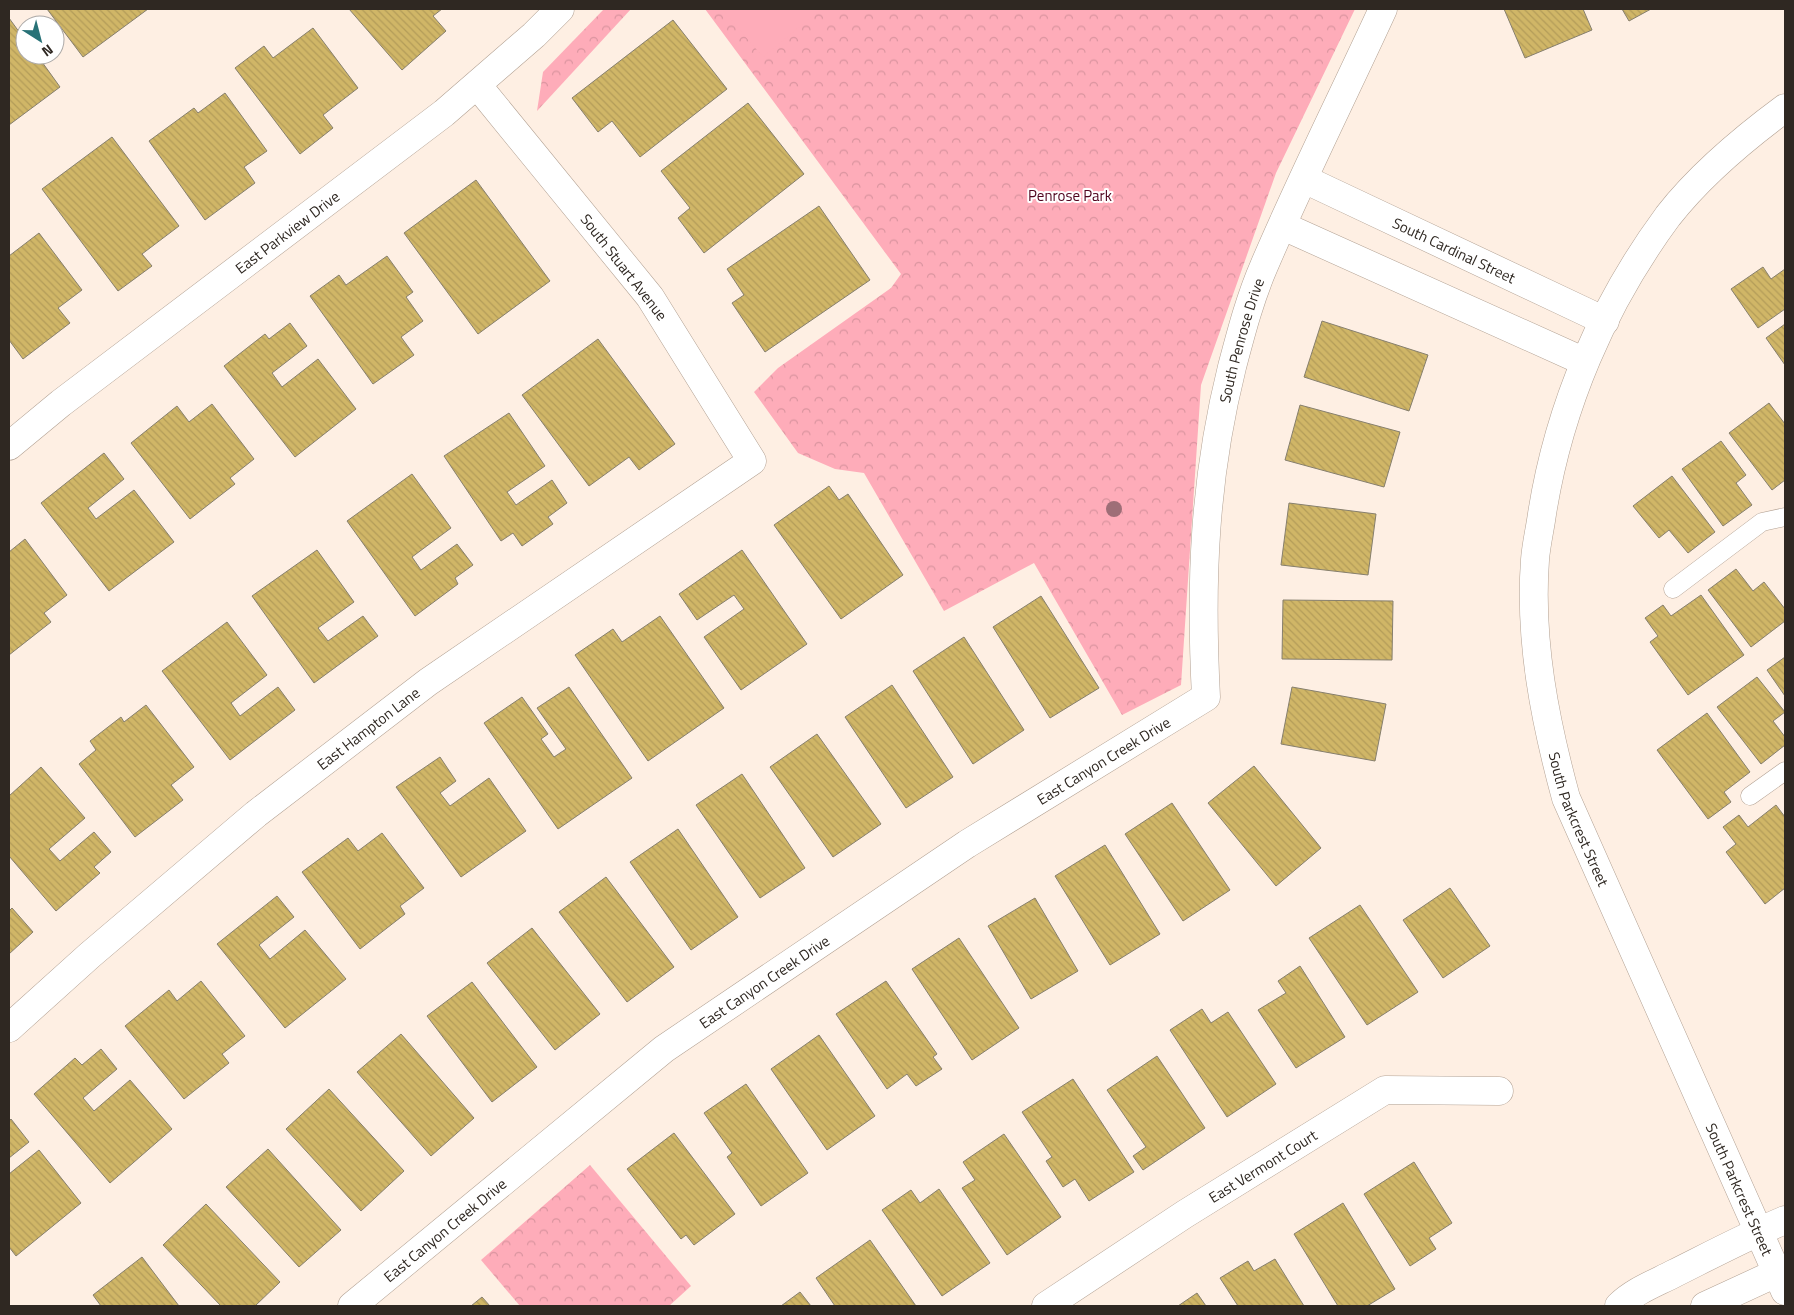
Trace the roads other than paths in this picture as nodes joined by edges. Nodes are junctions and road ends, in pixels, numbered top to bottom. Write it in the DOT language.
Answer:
graph roads {
  1 [pos="560,9"];
  2 [pos="1384,9"];
  3 [pos="478,86"];
  4 [pos="1785,108"];
  5 [pos="1304,179"];
  6 [pos="1283,226"];
  7 [pos="1605,321"];
  8 [pos="1584,362"];
  9 [pos="9,446"];
  10 [pos="752,461"];
  11 [pos="1785,517"];
  12 [pos="1673,589"];
  13 [pos="1206,697"];
  14 [pos="1785,770"];
  15 [pos="1750,796"];
  16 [pos="9,1028"];
  17 [pos="1499,1092"];
  18 [pos="1785,1220"];
  19 [pos="1758,1232"];
  20 [pos="1782,1278"];
  21 [pos="352,1306"];
  22 [pos="1046,1306"];
  23 [pos="1619,1306"];
  24 [pos="1704,1306"];
  1 -- 3 [label="street, East Parkview Drive"];
  2 -- 5 [label="street, South Penrose Drive"];
  3 -- 9 [label="street, East Parkview Drive"];
  3 -- 10 [label="street, South Stuart Avenue"];
  4 -- 7 [label="street"];
  5 -- 6 [label="street, South Penrose Drive"];
  5 -- 7 [label="street, South Cardinal Street"];
  6 -- 8 [label="street"];
  6 -- 13 [label="street, South Penrose Drive"];
  7 -- 8 [label="street, South Parkcrest Street"];
  8 -- 19 [label="street, South Parkcrest Street"];
  10 -- 16 [label="street, East Hampton Lane"];
  11 -- 12 [label="lane"];
  13 -- 21 [label="street, East Canyon Creek Drive"];
  14 -- 15 [label="lane"];
  17 -- 22 [label="street, East Vermont Court"];
  18 -- 19 [label="street"];
  19 -- 20 [label="street, South Parkcrest Street"];
  19 -- 23 [label="street"];
  20 -- 24 [label="street"];
}
